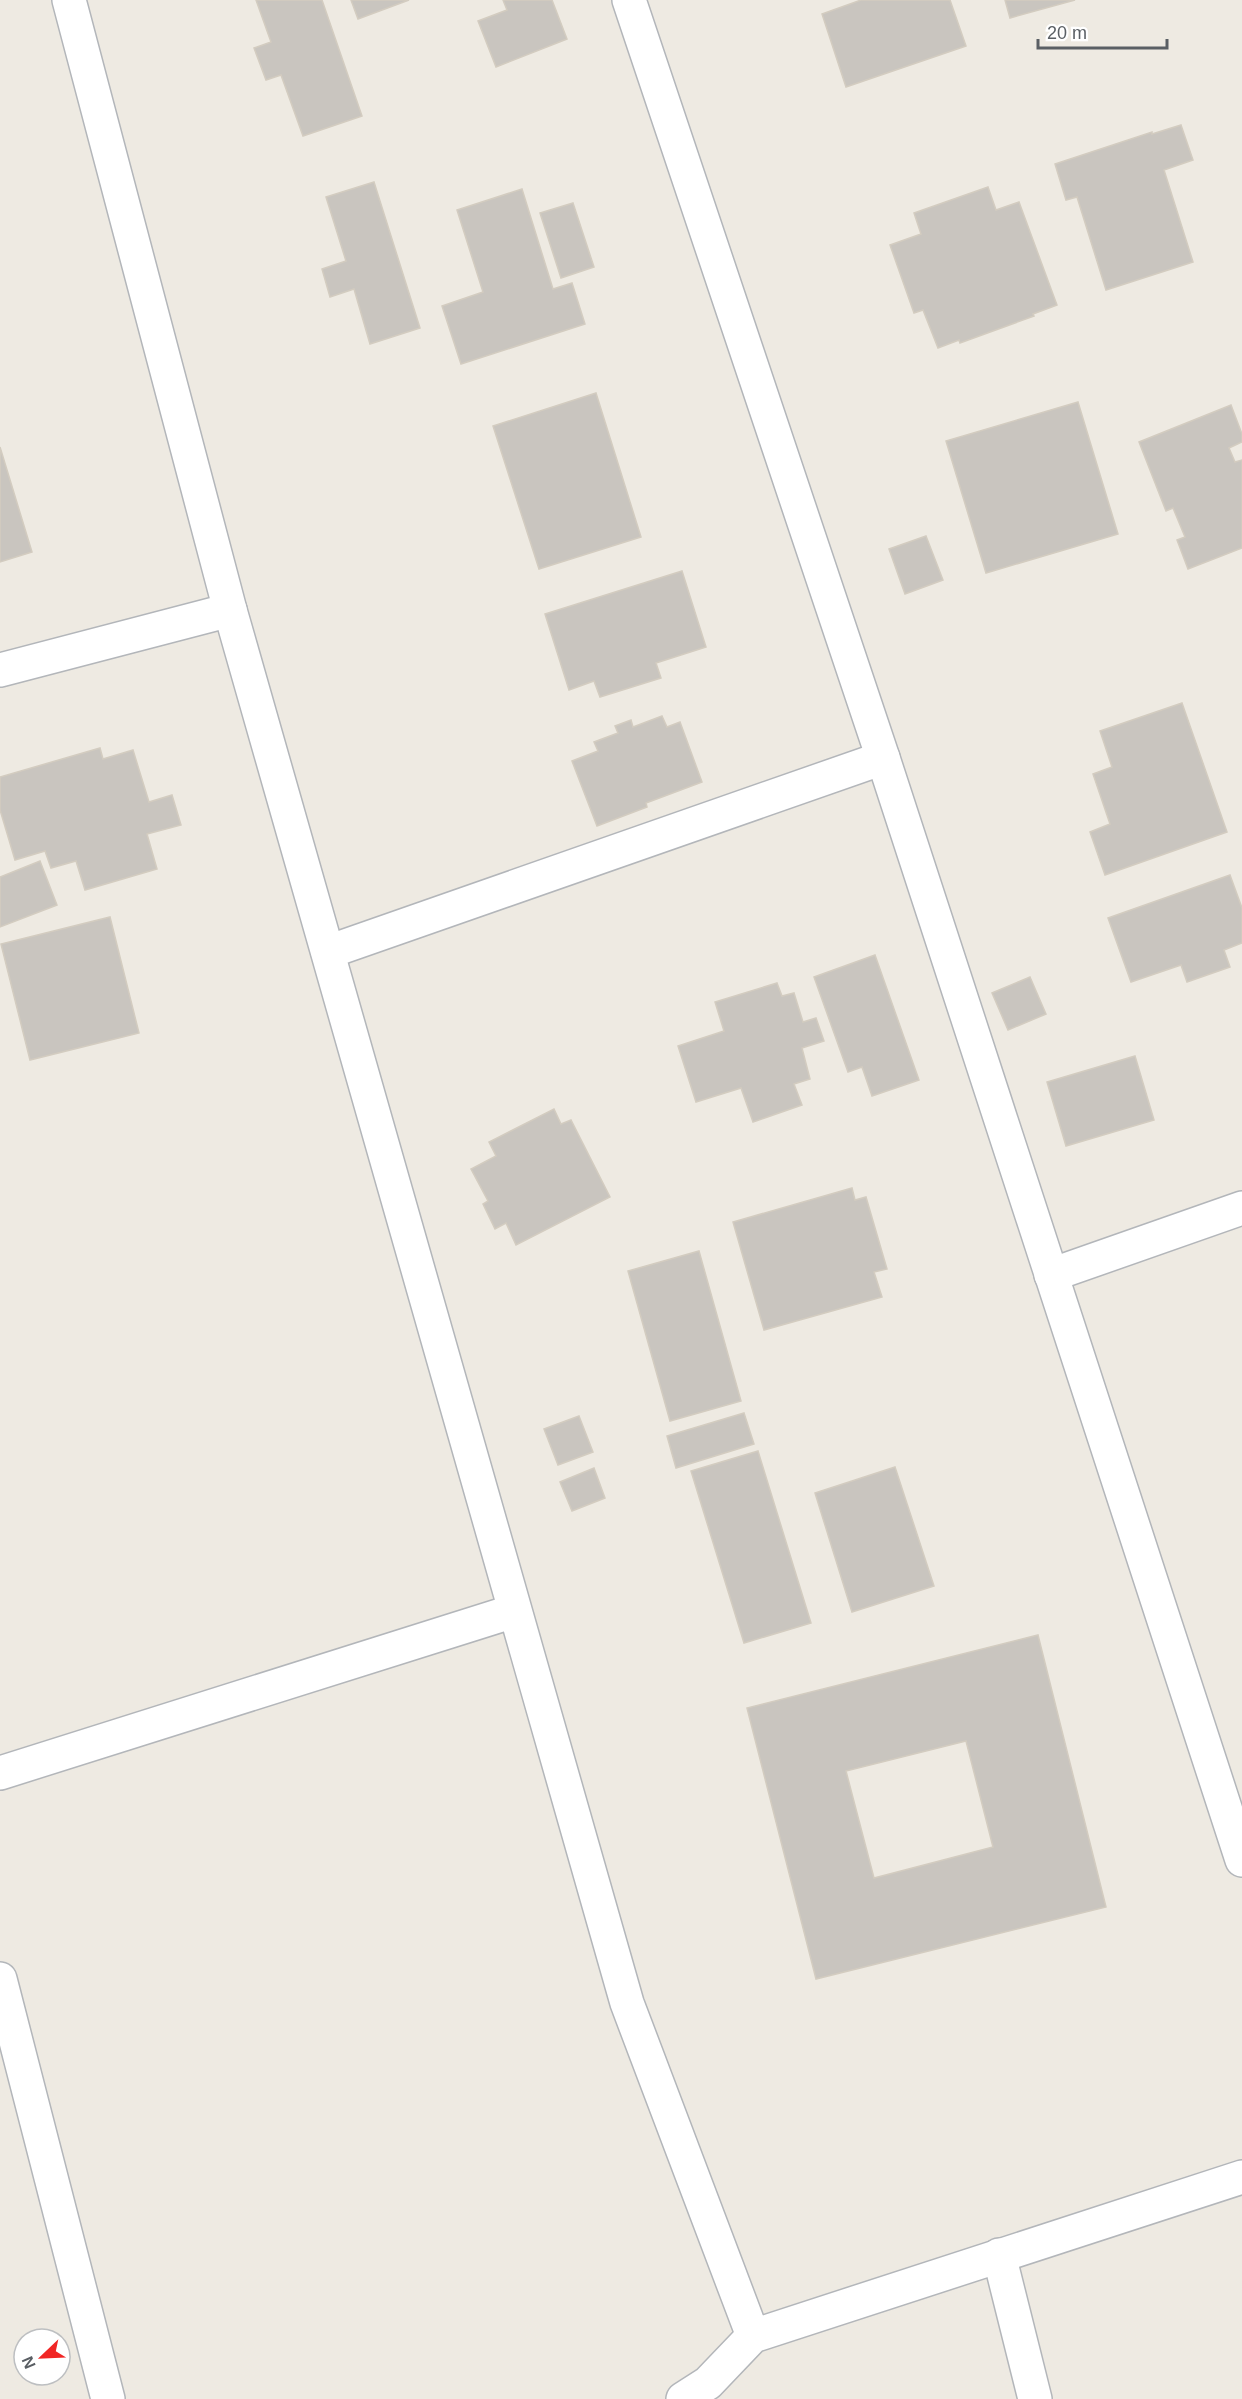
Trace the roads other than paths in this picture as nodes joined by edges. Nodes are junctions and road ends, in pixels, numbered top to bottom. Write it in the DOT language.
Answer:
graph roads {
  1 [pos="69,0"];
  2 [pos="629,0"];
  3 [pos="230,610"];
  4 [pos="0,670"];
  5 [pos="883,758"];
  6 [pos="328,952"];
  7 [pos="1242,1208"];
  8 [pos="1051,1275"];
  9 [pos="514,1611"];
  10 [pos="0,1773"];
  11 [pos="1242,1860"];
  12 [pos="0,1979"];
  13 [pos="1242,2177"];
  14 [pos="999,2255"];
  15 [pos="753,2336"];
  16 [pos="108,2399"];
  17 [pos="683,2399"];
  18 [pos="1035,2399"];
  1 -- 3 [label="street"];
  2 -- 5 [label="street"];
  3 -- 4 [label="street"];
  3 -- 6 [label="street"];
  5 -- 6 [label="street"];
  5 -- 8 [label="street"];
  6 -- 9 [label="street"];
  7 -- 8 [label="street"];
  8 -- 11 [label="street"];
  9 -- 10 [label="street"];
  9 -- 15 [label="street"];
  12 -- 16 [label="street"];
  13 -- 14 [label="street"];
  14 -- 15 [label="street"];
  14 -- 18 [label="street"];
  15 -- 17 [label="street"];
}
